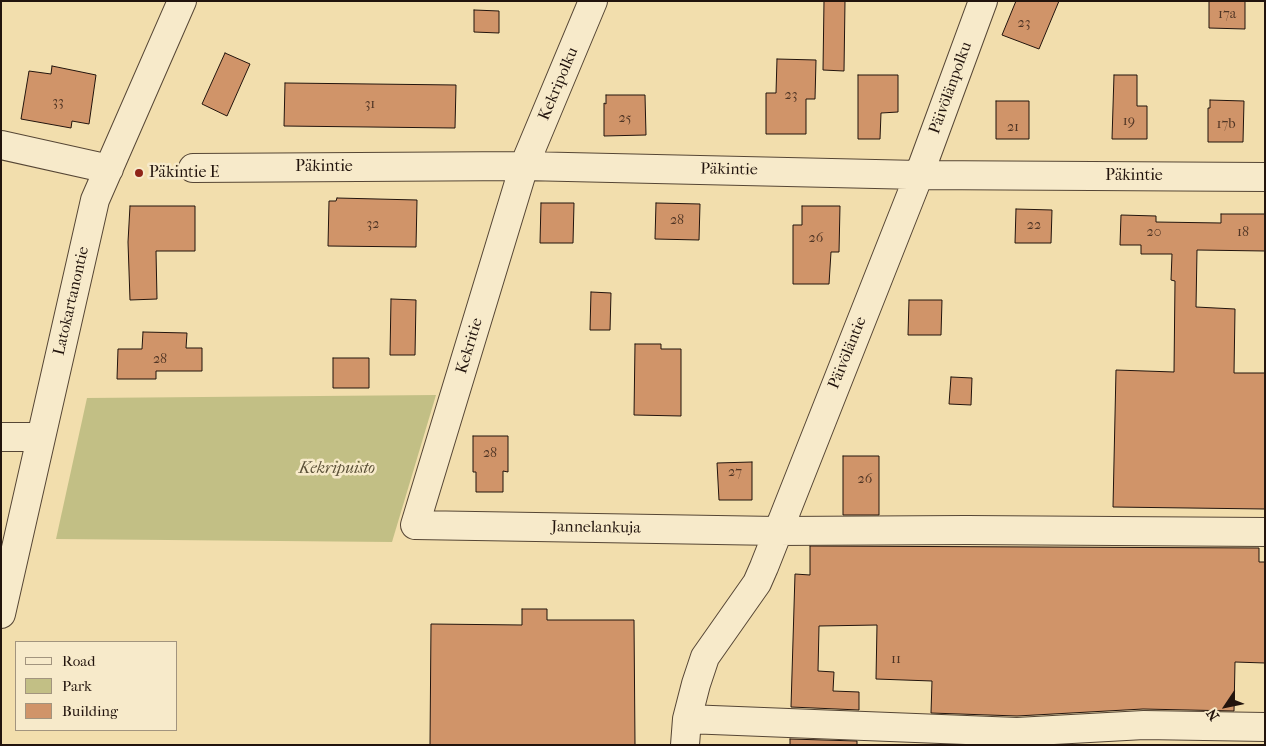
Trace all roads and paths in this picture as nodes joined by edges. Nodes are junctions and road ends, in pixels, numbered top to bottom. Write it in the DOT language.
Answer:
graph roads {
  1 [pos="182,1"];
  2 [pos="593,1"];
  3 [pos="983,1"];
  4 [pos="1,145"];
  5 [pos="524,166"];
  6 [pos="193,168"];
  7 [pos="109,169"];
  8 [pos="919,174"];
  9 [pos="1265,177"];
  10 [pos="1,437"];
  11 [pos="41,437"];
  12 [pos="415,525"];
  13 [pos="778,531"];
  14 [pos="1265,532"];
  15 [pos="1,614"];
  16 [pos="1265,706"];
  17 [pos="1256,727"];
  18 [pos="686,732"];
  1 -- 7 [label="street, Latokartanontie"];
  2 -- 5 [label="street, Kekripolku"];
  3 -- 8 [label="street, Päivölänpolku"];
  4 -- 7 [label="street"];
  5 -- 6 [label="street, Päkintie"];
  5 -- 8 [label="street, Päkintie"];
  5 -- 12 [label="street, Kekritie"];
  7 -- 11 [label="street, Latokartanontie"];
  8 -- 9 [label="street, Päkintie"];
  8 -- 13 [label="street, Päivöläntie"];
  10 -- 11 [label="street"];
  11 -- 15 [label="street, Latokartanontie"];
  12 -- 13 [label="street, Jannelankuja"];
  13 -- 14 [label="street, Jannelankuja"];
  13 -- 18 [label="street, Päivöläntie"];
  16 -- 17 [label="street"];
  17 -- 18 [label="street"];
}
